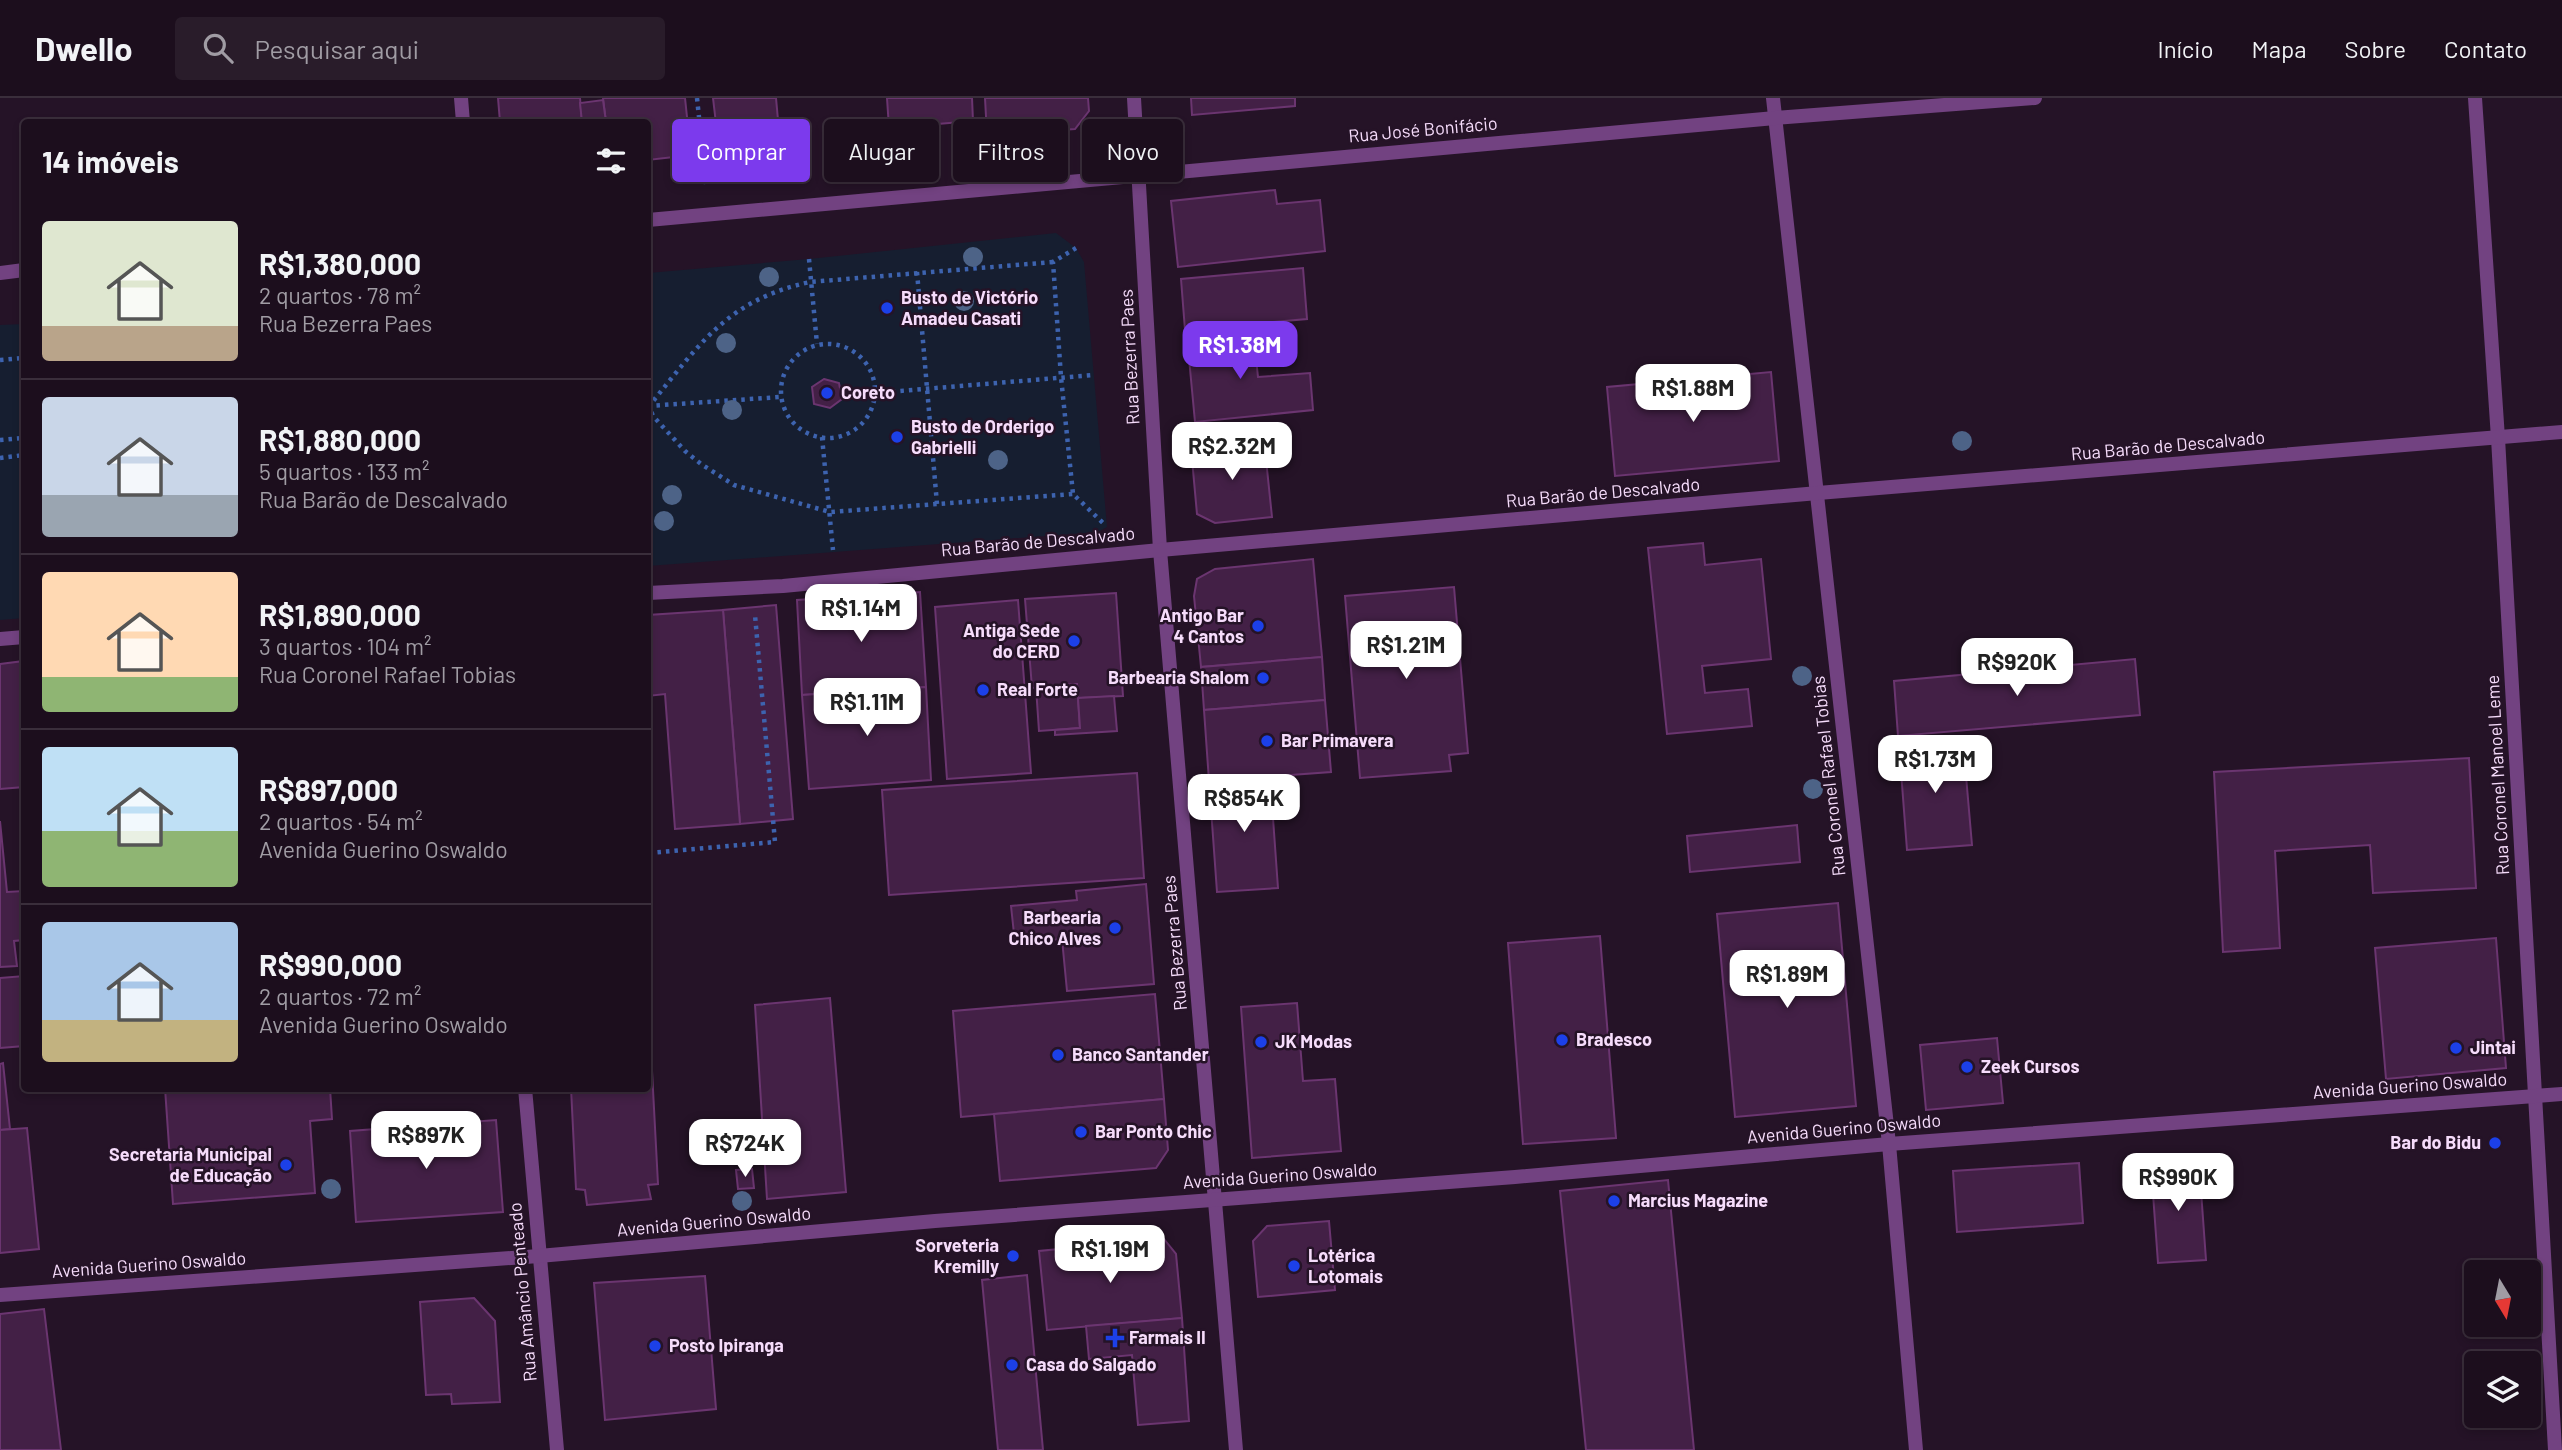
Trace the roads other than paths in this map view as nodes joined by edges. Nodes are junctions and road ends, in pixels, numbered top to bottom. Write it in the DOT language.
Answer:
graph roads {
  1 [pos="461,98"];
  2 [pos="1134,98"];
  3 [pos="1773,98"];
  4 [pos="2035,98"];
  5 [pos="2475,98"];
  6 [pos="1775,118"];
  7 [pos="463,119"];
  8 [pos="1136,119"];
  9 [pos="1183,170"];
  10 [pos="1082,180"];
  11 [pos="1140,182"];
  12 [pos="651,220"];
  13 [pos="21,270"];
  14 [pos="0,272"];
  15 [pos="2562,432"];
  16 [pos="2498,438"];
  17 [pos="1818,493"];
  18 [pos="1160,550"];
  19 [pos="651,593"];
  20 [pos="21,637"];
  21 [pos="0,639"];
  22 [pos="525,1092"];
  23 [pos="2562,1094"];
  24 [pos="2536,1096"];
  25 [pos="1889,1144"];
  26 [pos="1216,1200"];
  27 [pos="539,1256"];
  28 [pos="0,1294"];
  29 [pos="557,1450"];
  30 [pos="1236,1450"];
  31 [pos="1916,1450"];
  32 [pos="2555,1450"];
  1 -- 7 [label="street"];
  2 -- 8 [label="street, Rua Bezerra Paes"];
  3 -- 6 [label="street, Rua Coronel Rafael Tobias"];
  4 -- 6 [label="street, Rua José Bonifácio"];
  5 -- 16 [label="street, Rua Coronel Manoel Leme"];
  6 -- 9 [label="street, Rua José Bonifácio"];
  6 -- 17 [label="street, Rua Coronel Rafael Tobias"];
  10 -- 12 [label="street, Rua José Bonifácio"];
  11 -- 18 [label="street, Rua Bezerra Paes"];
  13 -- 14 [label="street"];
  15 -- 16 [label="street, Rua Barão de Descalvado"];
  16 -- 17 [label="street, Rua Barão de Descalvado"];
  16 -- 24 [label="street, Rua Coronel Manoel Leme"];
  17 -- 18 [label="street, Rua Barão de Descalvado"];
  17 -- 25 [label="street, Rua Coronel Rafael Tobias"];
  18 -- 19 [label="street, Rua Barão de Descalvado"];
  18 -- 26 [label="street, Rua Bezerra Paes"];
  20 -- 21 [label="street"];
  22 -- 27 [label="street, Rua Amâncio Penteado"];
  23 -- 24 [label="street, Avenida Guerino Oswaldo"];
  24 -- 25 [label="street, Avenida Guerino Oswaldo"];
  24 -- 32 [label="street, Rua Coronel Manoel Leme"];
  25 -- 26 [label="street, Avenida Guerino Oswaldo"];
  25 -- 31 [label="street, Rua Coronel Rafael Tobias"];
  26 -- 27 [label="street, Avenida Guerino Oswaldo"];
  26 -- 30 [label="street, Rua Bezerra Paes"];
  27 -- 28 [label="street, Avenida Guerino Oswaldo"];
  27 -- 29 [label="street, Rua Amâncio Penteado"];
}
